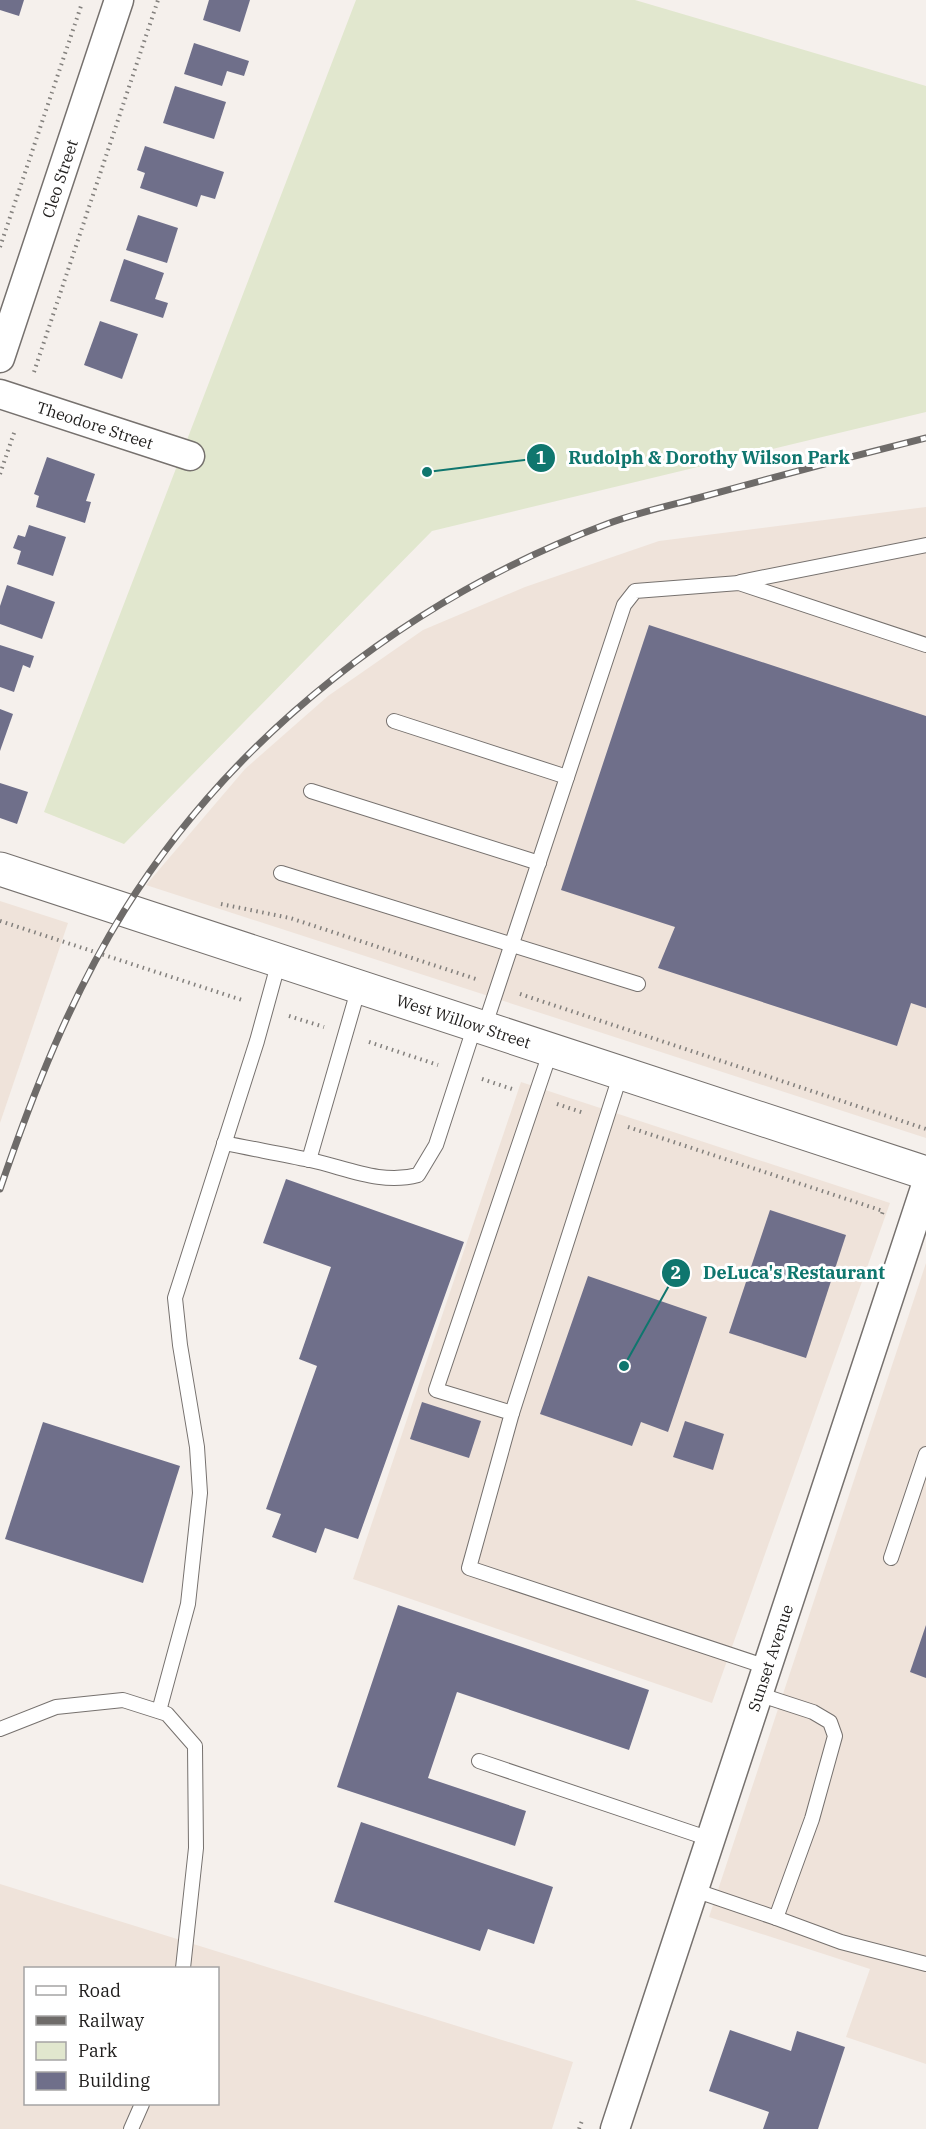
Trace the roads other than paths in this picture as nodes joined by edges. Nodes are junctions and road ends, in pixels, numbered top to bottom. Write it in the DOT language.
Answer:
graph roads {
  1 [pos="119,0"];
  2 [pos="0,358"];
  3 [pos="12,398"];
  4 [pos="190,456"];
  5 [pos="926,545"];
  6 [pos="739,583"];
  7 [pos="926,645"];
  8 [pos="394,722"];
  9 [pos="567,777"];
  10 [pos="311,791"];
  11 [pos="539,863"];
  12 [pos="0,869"];
  13 [pos="281,873"];
  14 [pos="512,946"];
  15 [pos="279,961"];
  16 [pos="638,984"];
  17 [pos="359,987"];
  18 [pos="480,1027"];
  19 [pos="551,1050"];
  20 [pos="621,1073"];
  21 [pos="224,1143"];
  22 [pos="309,1160"];
  23 [pos="926,1173"];
  24 [pos="926,1185"];
  25 [pos="512,1413"];
  26 [pos="926,1454"];
  27 [pos="891,1558"];
  28 [pos="768,1666"];
  29 [pos="758,1694"];
  30 [pos="159,1711"];
  31 [pos="0,1729"];
  32 [pos="479,1761"];
  33 [pos="710,1839"];
  34 [pos="694,1890"];
  35 [pos="776,1918"];
  36 [pos="926,1964"];
  37 [pos="183,1967"];
  38 [pos="141,2105"];
  39 [pos="131,2129"];
  40 [pos="615,2129"];
  1 -- 2 [label="street, Cleo Street"];
  3 -- 4 [label="street, Theodore Street"];
  5 -- 6 [label="lane"];
  6 -- 7 [label="lane"];
  6 -- 9 [label="lane"];
  8 -- 9 [label="lane"];
  9 -- 11 [label="lane"];
  10 -- 11 [label="lane"];
  11 -- 14 [label="lane"];
  12 -- 15 [label="street, West Willow Street"];
  13 -- 14 [label="lane"];
  14 -- 16 [label="lane"];
  14 -- 18 [label="lane"];
  15 -- 17 [label="street, West Willow Street"];
  15 -- 21 [label="lane"];
  17 -- 18 [label="street, West Willow Street"];
  17 -- 22 [label="lane"];
  18 -- 19 [label="street, West Willow Street"];
  18 -- 22 [label="lane"];
  19 -- 20 [label="street, West Willow Street"];
  19 -- 25 [label="lane"];
  20 -- 23 [label="street, West Willow Street"];
  20 -- 25 [label="lane"];
  21 -- 22 [label="lane"];
  21 -- 30 [label="lane"];
  24 -- 28 [label="street, Sunset Avenue"];
  25 -- 28 [label="lane"];
  26 -- 27 [label="lane"];
  28 -- 29 [label="street, Sunset Avenue"];
  29 -- 33 [label="street, Sunset Avenue"];
  29 -- 35 [label="lane"];
  30 -- 31 [label="lane"];
  30 -- 37 [label="lane"];
  32 -- 33 [label="lane"];
  33 -- 34 [label="street, Sunset Avenue"];
  34 -- 35 [label="lane"];
  34 -- 40 [label="street, Sunset Avenue"];
  35 -- 36 [label="lane"];
  38 -- 39 [label="lane"];
}
